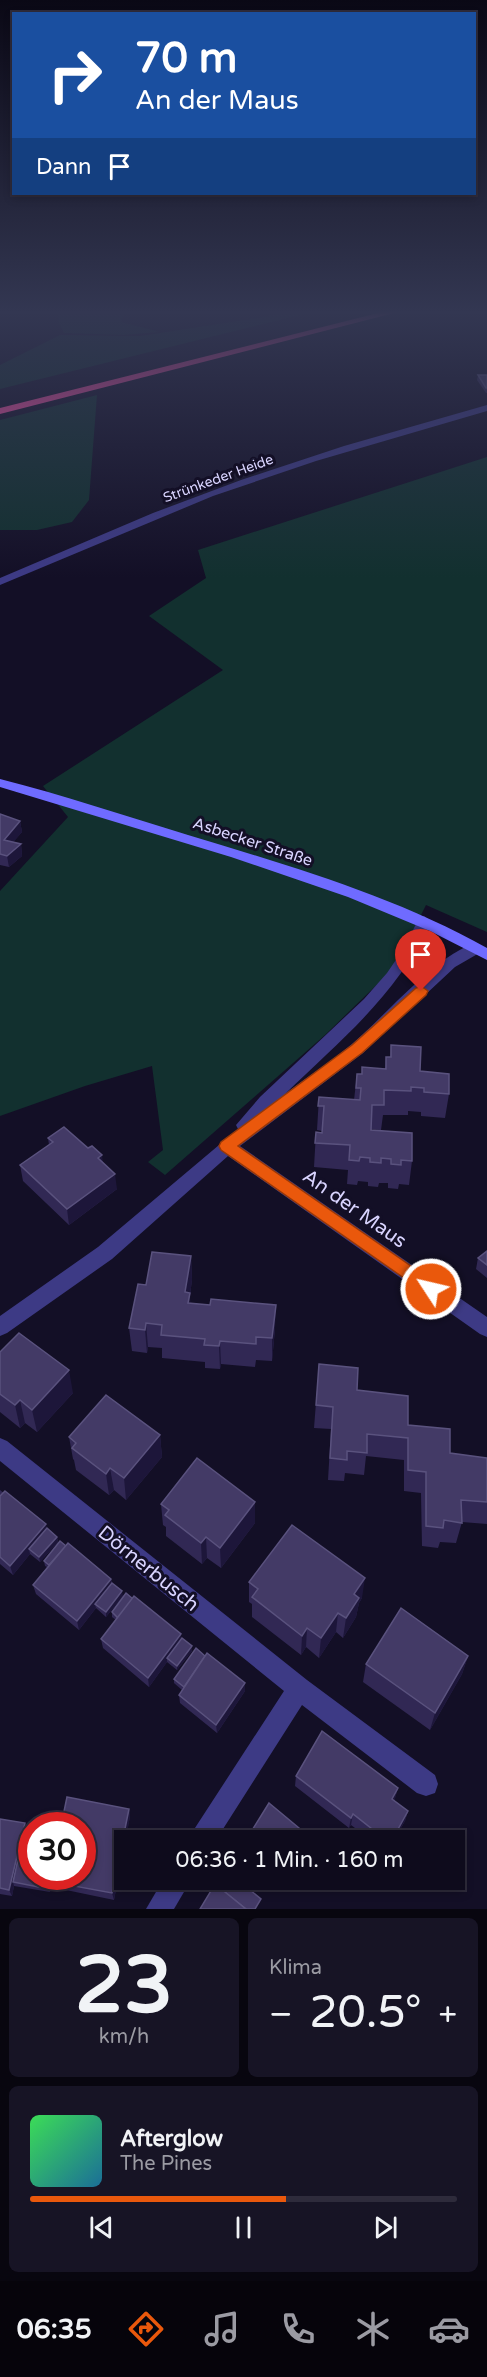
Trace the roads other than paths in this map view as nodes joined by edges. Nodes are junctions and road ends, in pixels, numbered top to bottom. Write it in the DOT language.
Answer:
graph roads {
  1 [pos="46,400"];
  2 [pos="487,408"];
  3 [pos="0,411"];
  4 [pos="0,582"];
  5 [pos="0,783"];
  6 [pos="424,921"];
  7 [pos="482,951"];
  8 [pos="227,1146"];
  9 [pos="0,1327"];
  10 [pos="487,1328"];
  11 [pos="0,1448"];
  12 [pos="298,1688"];
  13 [pos="426,1784"];
  14 [pos="208,1830"];
  15 [pos="171,1890"];
  16 [pos="159,1909"];
  1 -- 3 [label="highway"];
  2 -- 4 [label="street, Strünkeder Heide"];
  5 -- 6 [label="main road, Asbecker Straße"];
  6 -- 7 [label="main road, Asbecker Straße"];
  6 -- 8 [label="street"];
  7 -- 8 [label="street"];
  8 -- 9 [label="street"];
  8 -- 10 [label="street, An der Maus"];
  11 -- 12 [label="street, Dörnerbusch"];
  12 -- 13 [label="street, Dörnerbusch"];
  12 -- 14 [label="street"];
  15 -- 16 [label="street"];
}
